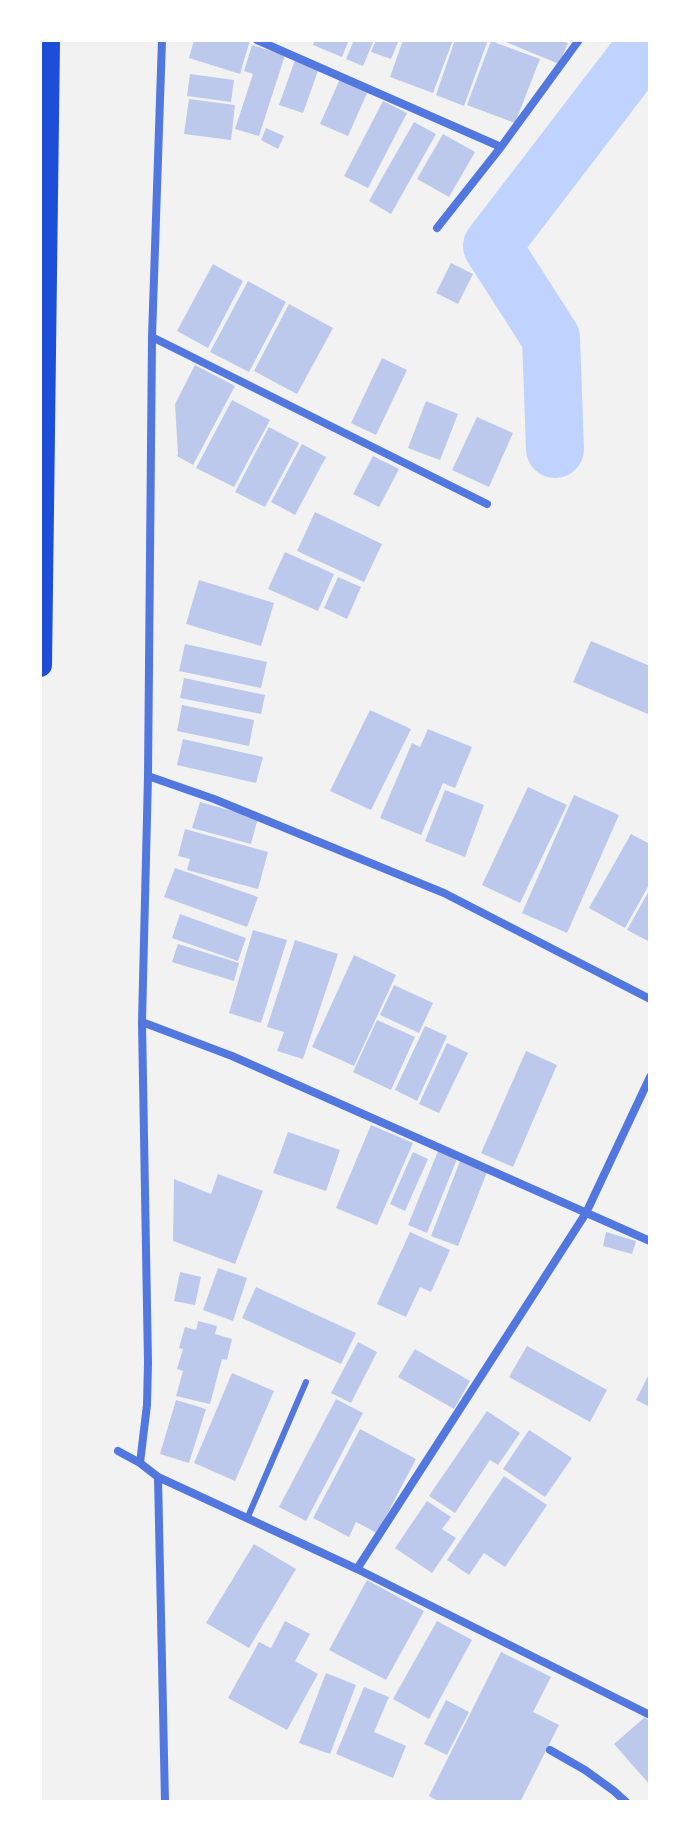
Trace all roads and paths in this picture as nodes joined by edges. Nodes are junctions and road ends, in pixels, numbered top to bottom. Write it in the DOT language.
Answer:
graph roads {
  1 [pos="48,40"];
  2 [pos="162,40"];
  3 [pos="257,40"];
  4 [pos="579,40"];
  5 [pos="501,147"];
  6 [pos="437,228"];
  7 [pos="152,337"];
  8 [pos="487,504"];
  9 [pos="40,665"];
  10 [pos="148,776"];
  11 [pos="650,999"];
  12 [pos="142,1022"];
  13 [pos="650,1077"];
  14 [pos="586,1213"];
  15 [pos="650,1241"];
  16 [pos="306,1382"];
  17 [pos="118,1451"];
  18 [pos="140,1463"];
  19 [pos="158,1477"];
  20 [pos="247,1519"];
  21 [pos="357,1569"];
  22 [pos="650,1715"];
  23 [pos="550,1750"];
  24 [pos="165,1802"];
  25 [pos="626,1802"];
  1 -- 9 [label="highway"];
  2 -- 7 [label="street"];
  3 -- 5 [label="street"];
  4 -- 5 [label="street"];
  5 -- 6 [label="street"];
  7 -- 8 [label="street"];
  7 -- 10 [label="street"];
  10 -- 11 [label="street"];
  10 -- 12 [label="street"];
  12 -- 14 [label="street"];
  12 -- 18 [label="street"];
  13 -- 14 [label="street"];
  14 -- 15 [label="street"];
  14 -- 21 [label="street"];
  16 -- 20 [label="lane"];
  17 -- 18 [label="street"];
  18 -- 19 [label="street"];
  19 -- 20 [label="street"];
  19 -- 24 [label="street"];
  20 -- 21 [label="street"];
  21 -- 22 [label="street"];
  23 -- 25 [label="street"];
}
